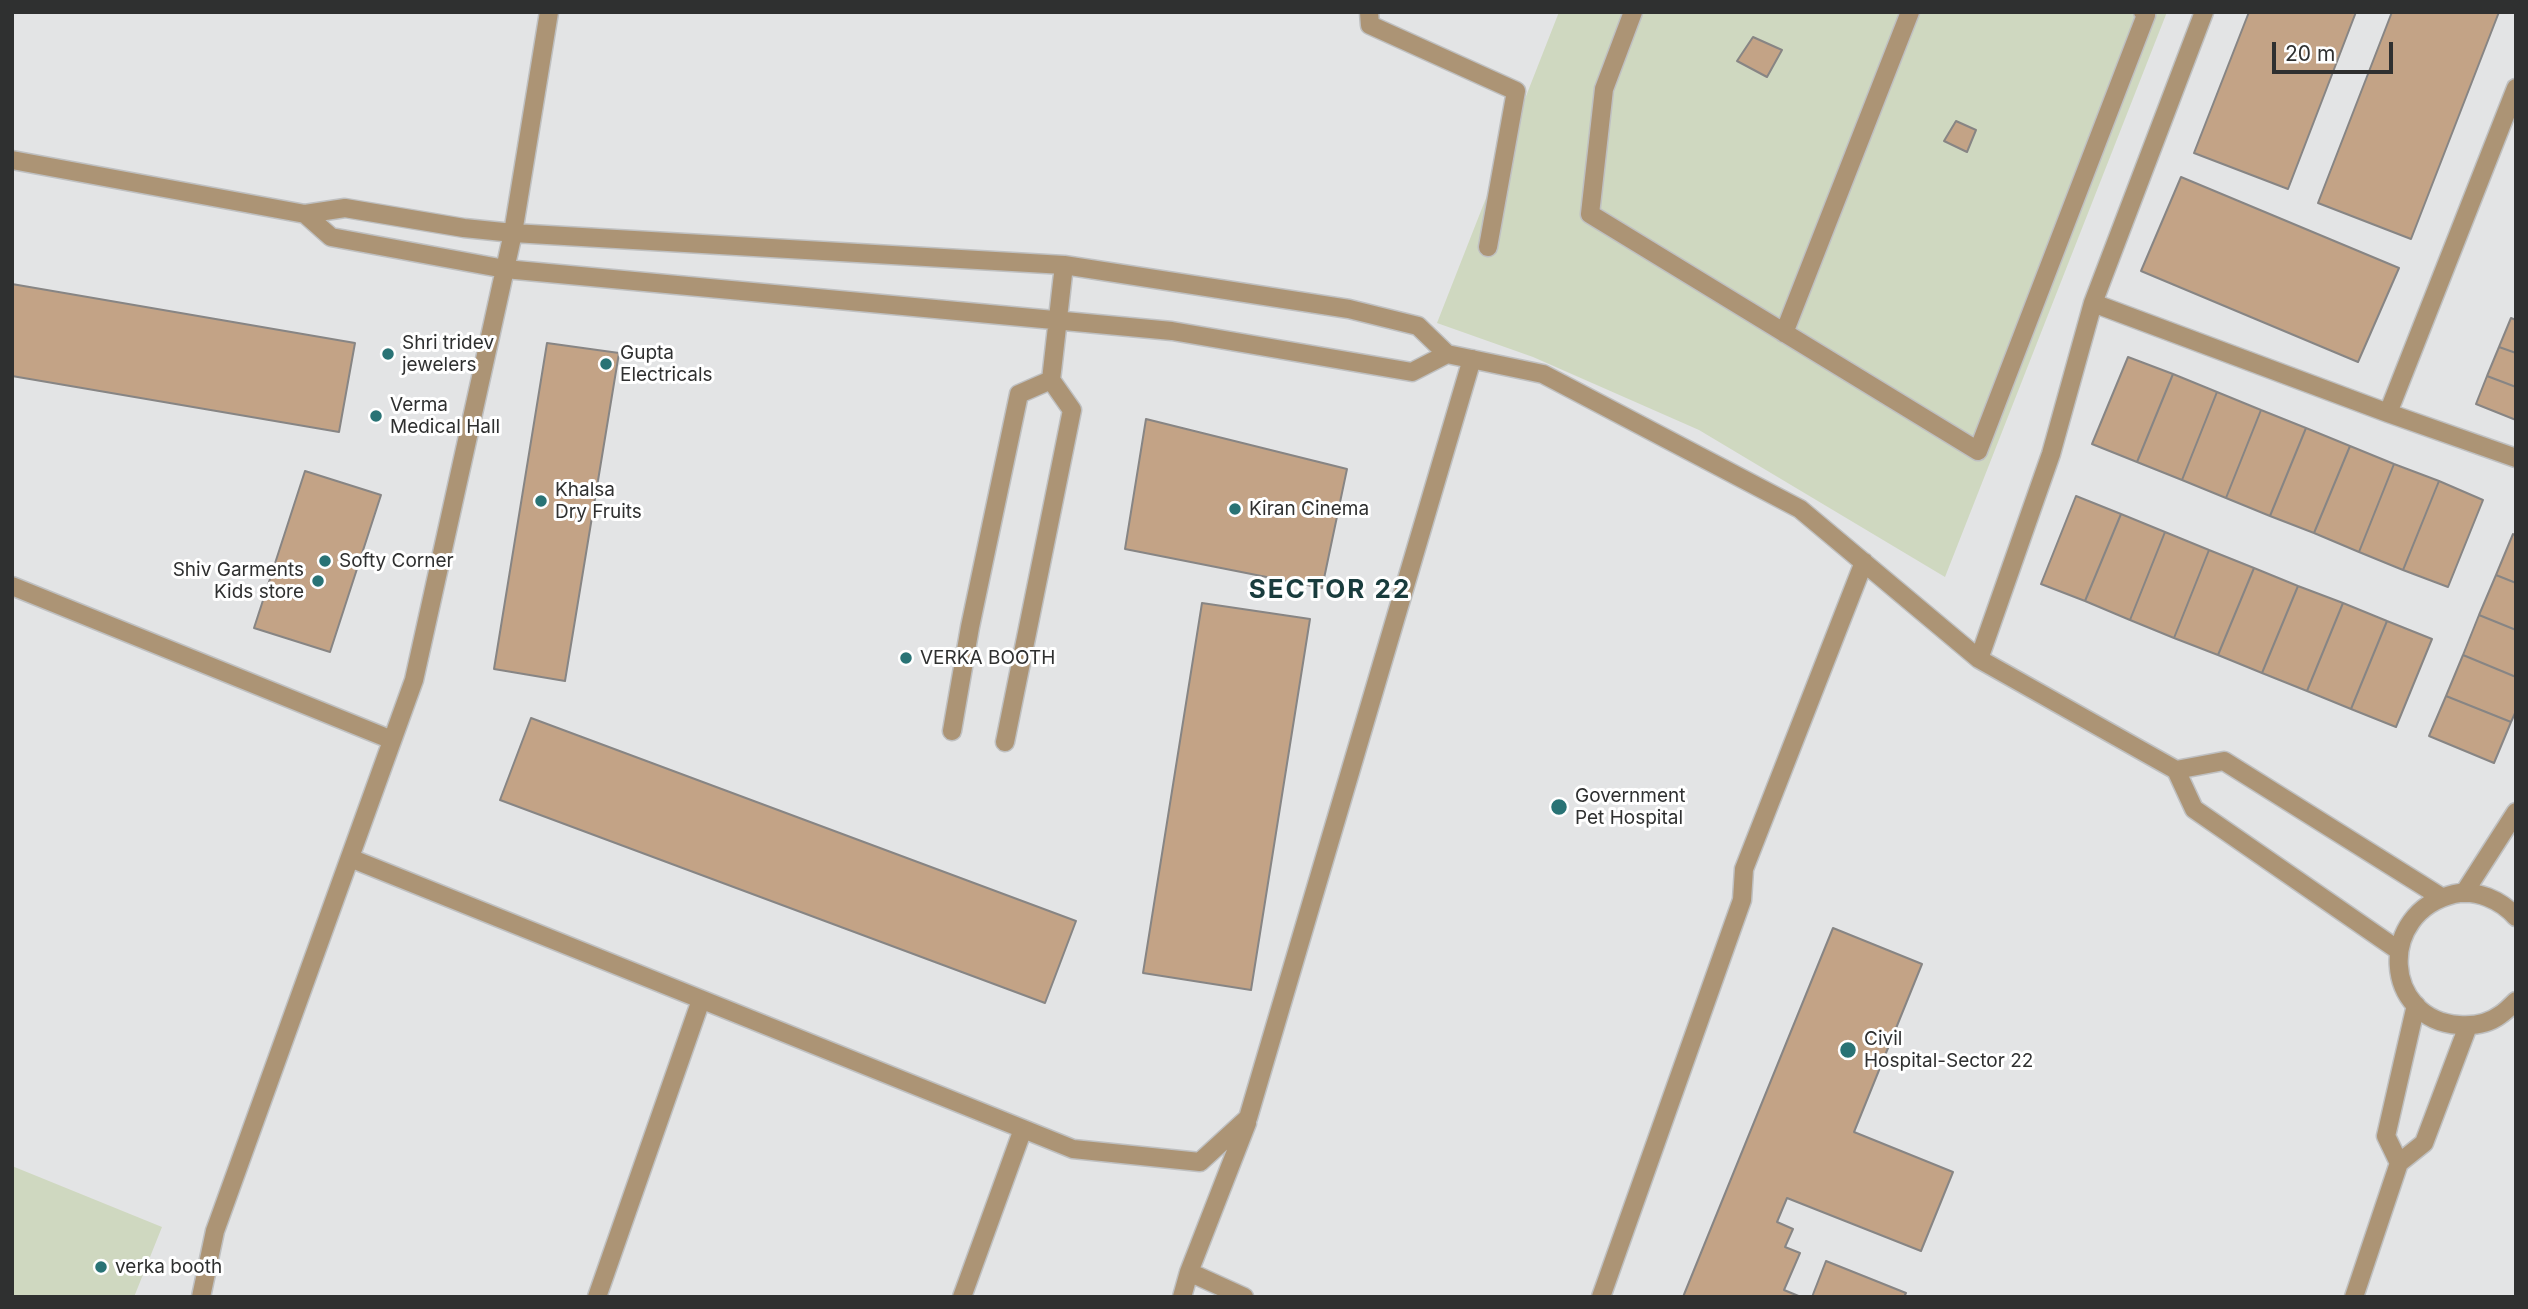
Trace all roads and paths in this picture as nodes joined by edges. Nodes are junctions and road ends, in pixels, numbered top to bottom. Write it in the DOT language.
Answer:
graph roads {
  1 [pos="550,12"];
  2 [pos="1369,12"];
  3 [pos="1633,12"];
  4 [pos="1910,12"];
  5 [pos="2143,12"];
  6 [pos="2204,12"];
  7 [pos="2516,88"];
  8 [pos="12,160"];
  9 [pos="305,214"];
  10 [pos="513,233"];
  11 [pos="1488,247"];
  12 [pos="1064,265"];
  13 [pos="505,269"];
  14 [pos="2093,303"];
  15 [pos="1058,321"];
  16 [pos="1784,333"];
  17 [pos="1447,354"];
  18 [pos="1472,359"];
  19 [pos="1051,380"];
  20 [pos="2388,413"];
  21 [pos="2516,458"];
  22 [pos="1864,562"];
  23 [pos="12,586"];
  24 [pos="1979,659"];
  25 [pos="952,731"];
  26 [pos="392,740"];
  27 [pos="1005,742"];
  28 [pos="2176,770"];
  29 [pos="2516,812"];
  30 [pos="350,858"];
  31 [pos="2464,894"];
  32 [pos="2441,897"];
  33 [pos="2515,914"];
  34 [pos="2398,950"];
  35 [pos="701,1000"];
  36 [pos="2516,1001"];
  37 [pos="2416,1005"];
  38 [pos="2508,1020"];
  39 [pos="2468,1026"];
  40 [pos="1248,1118"];
  41 [pos="1023,1129"];
  42 [pos="2399,1163"];
  43 [pos="1189,1272"];
  44 [pos="201,1297"];
  45 [pos="597,1297"];
  46 [pos="962,1297"];
  47 [pos="1182,1297"];
  48 [pos="1244,1297"];
  49 [pos="1601,1297"];
  50 [pos="2354,1297"];
  1 -- 10 [label="street"];
  2 -- 11 [label="street"];
  3 -- 16 [label="street"];
  4 -- 16 [label="street"];
  5 -- 16 [label="street"];
  6 -- 14 [label="street"];
  7 -- 20 [label="street"];
  8 -- 9 [label="street"];
  9 -- 10 [label="street"];
  9 -- 13 [label="street"];
  10 -- 12 [label="street"];
  10 -- 13 [label="street"];
  12 -- 15 [label="street"];
  12 -- 17 [label="street"];
  13 -- 15 [label="street"];
  13 -- 26 [label="street"];
  14 -- 20 [label="street"];
  14 -- 24 [label="street"];
  15 -- 17 [label="street"];
  15 -- 19 [label="street"];
  17 -- 18 [label="street"];
  18 -- 22 [label="street"];
  18 -- 40 [label="street"];
  19 -- 25 [label="street"];
  19 -- 27 [label="street"];
  20 -- 21 [label="street"];
  22 -- 24 [label="street"];
  22 -- 49 [label="street"];
  23 -- 26 [label="street"];
  24 -- 28 [label="street"];
  26 -- 30 [label="street"];
  28 -- 32 [label="street"];
  28 -- 34 [label="street"];
  29 -- 31 [label="street"];
  30 -- 35 [label="street"];
  30 -- 44 [label="street"];
  31 -- 32 [label="street"];
  31 -- 33 [label="street"];
  32 -- 34 [label="street"];
  34 -- 37 [label="street"];
  35 -- 41 [label="street"];
  35 -- 45 [label="street"];
  36 -- 38 [label="street"];
  37 -- 39 [label="street"];
  37 -- 42 [label="street"];
  38 -- 39 [label="street"];
  39 -- 42 [label="street"];
  40 -- 41 [label="street"];
  40 -- 43 [label="street"];
  41 -- 46 [label="street"];
  42 -- 50 [label="street"];
  43 -- 47 [label="street"];
  43 -- 48 [label="street"];
}
